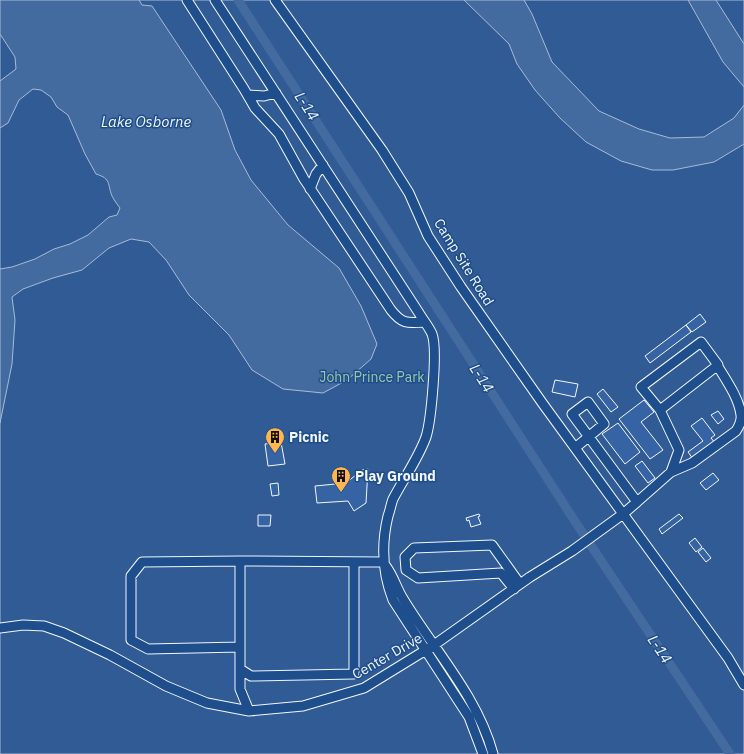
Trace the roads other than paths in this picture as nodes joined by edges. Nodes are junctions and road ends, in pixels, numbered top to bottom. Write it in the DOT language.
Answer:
graph roads {
  1 [pos="187,0"];
  2 [pos="215,0"];
  3 [pos="275,0"];
  4 [pos="276,93"];
  5 [pos="248,95"];
  6 [pos="323,165"];
  7 [pos="310,189"];
  8 [pos="424,322"];
  9 [pos="718,365"];
  10 [pos="660,410"];
  11 [pos="575,448"];
  12 [pos="671,472"];
  13 [pos="637,502"];
  14 [pos="623,514"];
  15 [pos="240,561"];
  16 [pos="354,562"];
  17 [pos="383,562"];
  18 [pos="517,586"];
  19 [pos="0,628"];
  20 [pos="434,644"];
  21 [pos="240,647"];
  22 [pos="425,650"];
  23 [pos="240,669"];
  24 [pos="744,685"];
  25 [pos="249,711"];
  26 [pos="483,754"];
  27 [pos="493,754"];
  1 -- 5 [label="street"];
  2 -- 4 [label="street"];
  3 -- 11 [label="street, Camp Site Road"];
  4 -- 5 [label="street"];
  4 -- 6 [label="street"];
  5 -- 7 [label="street"];
  6 -- 7 [label="street"];
  6 -- 8 [label="street"];
  7 -- 8 [label="street"];
  8 -- 17 [label="street"];
  9 -- 10 [label="street"];
  9 -- 10 [label="street"];
  9 -- 12 [label="street"];
  10 -- 12 [label="street"];
  11 -- 13 [label="street"];
  11 -- 14 [label="street, Camp Site Road"];
  12 -- 13 [label="street, Center Drive"];
  13 -- 14 [label="street, Center Drive"];
  14 -- 18 [label="street, Center Drive"];
  14 -- 24 [label="street, Camp Site Road"];
  15 -- 16 [label="street"];
  15 -- 21 [label="street"];
  15 -- 21 [label="street"];
  16 -- 17 [label="street"];
  16 -- 23 [label="street"];
  17 -- 20 [label="street"];
  17 -- 22 [label="street"];
  18 -- 18 [label="street"];
  18 -- 20 [label="street, Center Drive"];
  19 -- 25 [label="street, Center Drive"];
  20 -- 22 [label="street, Center Drive"];
  20 -- 27 [label="street"];
  21 -- 23 [label="street"];
  22 -- 25 [label="street, Center Drive"];
  22 -- 26 [label="street"];
  23 -- 25 [label="street"];
}
